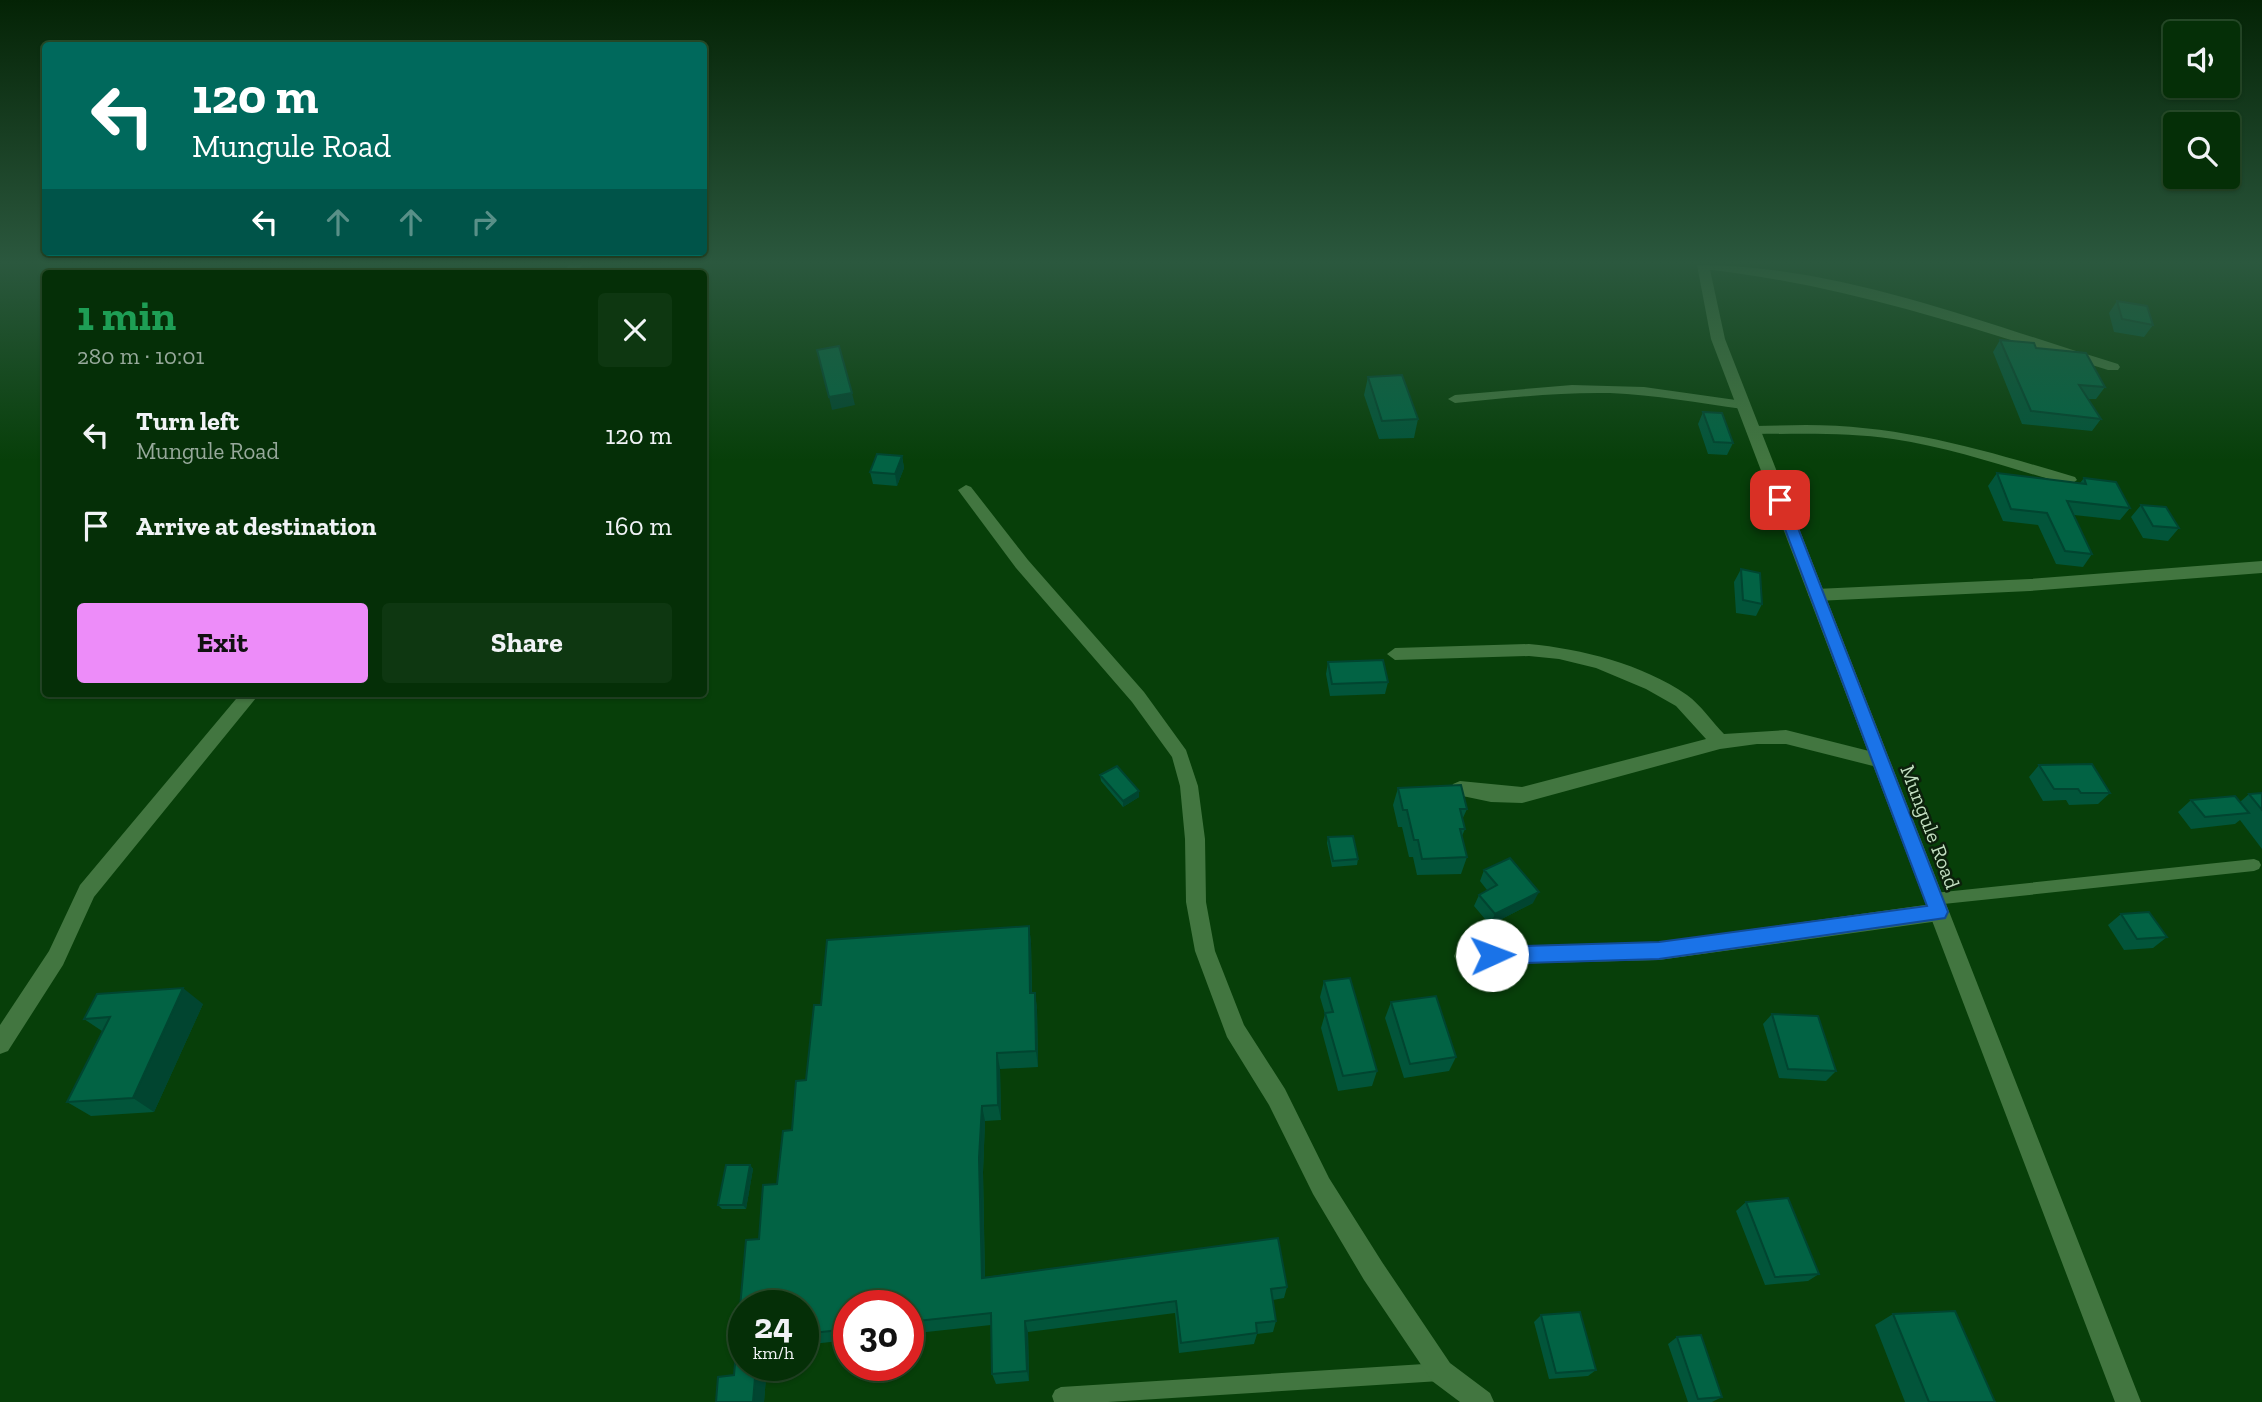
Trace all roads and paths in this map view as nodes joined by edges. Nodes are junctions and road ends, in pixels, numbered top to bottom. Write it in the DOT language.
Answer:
graph roads {
  1 [pos="1716,330"];
  2 [pos="1999,330"];
  3 [pos="2113,367"];
  4 [pos="1455,399"];
  5 [pos="1743,405"];
  6 [pos="1754,429"];
  7 [pos="2070,480"];
  8 [pos="966,490"];
  9 [pos="2262,567"];
  10 [pos="1816,595"];
  11 [pos="1395,654"];
  12 [pos="248,697"];
  13 [pos="1720,742"];
  14 [pos="1881,761"];
  15 [pos="1460,789"];
  16 [pos="2254,865"];
  17 [pos="1936,905"];
  18 [pos="1464,956"];
  19 [pos="0,1044"];
  20 [pos="1441,1371"];
  21 [pos="1061,1396"];
  22 [pos="1481,1402"];
  23 [pos="2128,1402"];
  1 -- 5 [label="street, Mungule Road"];
  2 -- 3 [label="street"];
  4 -- 5 [label="street"];
  5 -- 6 [label="street, Mungule Road"];
  6 -- 7 [label="street"];
  6 -- 10 [label="street, Mungule Road"];
  8 -- 20 [label="street"];
  9 -- 10 [label="street"];
  10 -- 14 [label="street, Mungule Road"];
  11 -- 13 [label="street"];
  12 -- 19 [label="street"];
  13 -- 14 [label="street"];
  13 -- 15 [label="street"];
  14 -- 17 [label="street, Mungule Road"];
  16 -- 17 [label="lane"];
  17 -- 18 [label="street"];
  17 -- 23 [label="street, Mungule Road"];
  20 -- 21 [label="lane"];
  20 -- 22 [label="street"];
}
